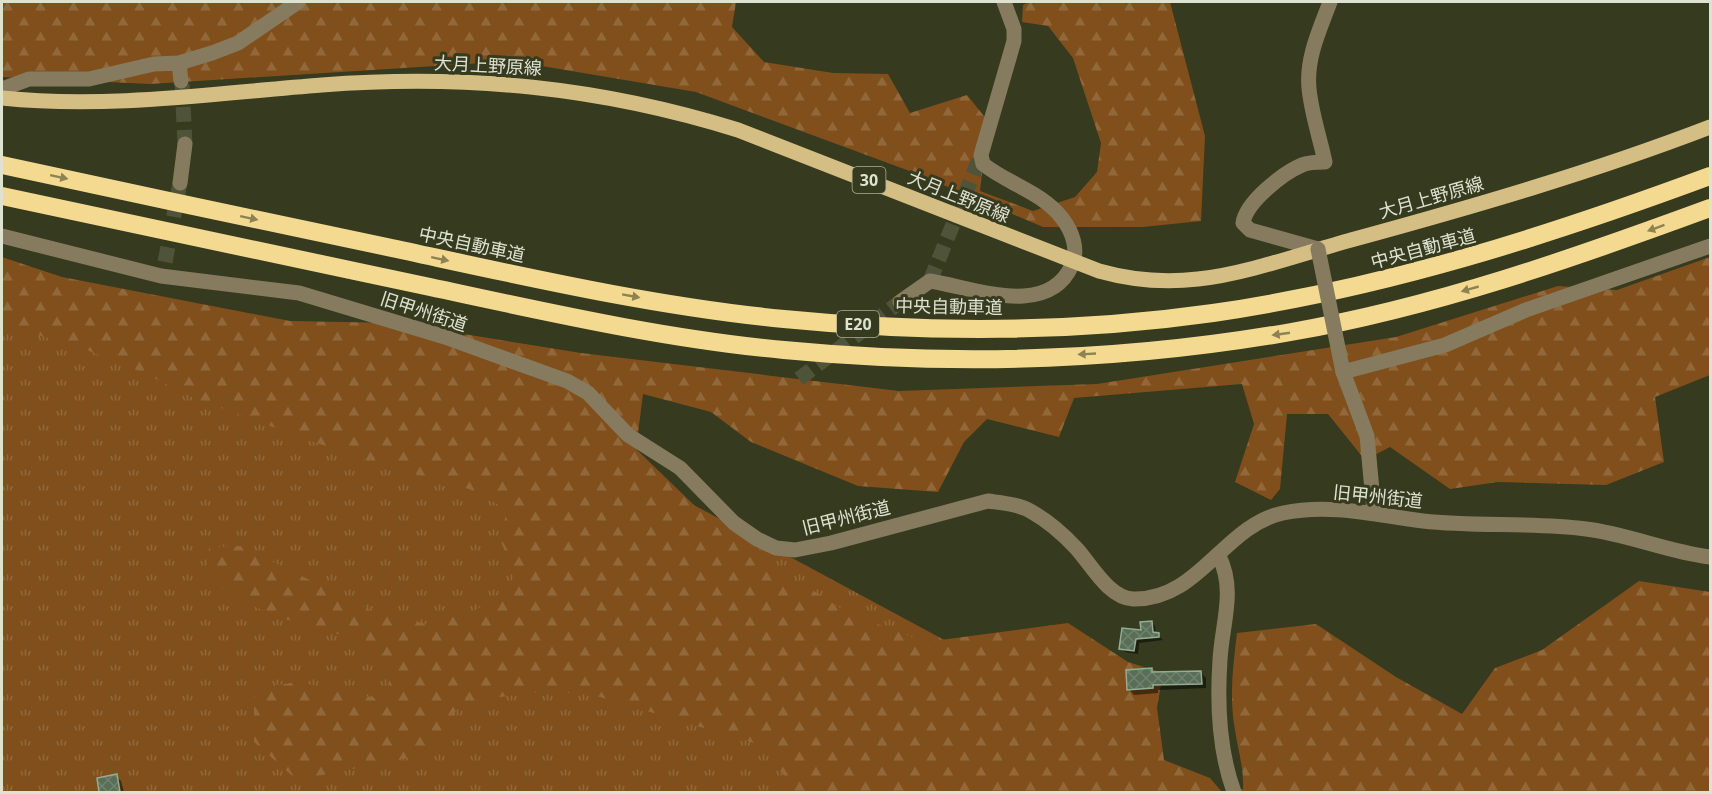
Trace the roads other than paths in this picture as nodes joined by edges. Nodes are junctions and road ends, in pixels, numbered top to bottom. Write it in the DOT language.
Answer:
graph roads {
  1 [pos="298,2"];
  2 [pos="1004,2"];
  3 [pos="1330,2"];
  4 [pos="179,63"];
  5 [pos="182,81"];
  6 [pos="2,89"];
  7 [pos="2,98"];
  8 [pos="1710,127"];
  9 [pos="185,144"];
  10 [pos="2,165"];
  11 [pos="1710,176"];
  12 [pos="180,183"];
  13 [pos="2,196"];
  14 [pos="1710,208"];
  15 [pos="2,236"];
  16 [pos="1710,246"];
  17 [pos="1318,249"];
  18 [pos="1074,262"];
  19 [pos="900,302"];
  20 [pos="1343,372"];
  21 [pos="1374,512"];
  22 [pos="1219,556"];
  23 [pos="1710,557"];
  24 [pos="1234,792"];
  1 -- 4 [label="street"];
  2 -- 18 [label="street"];
  3 -- 17 [label="street"];
  4 -- 5 [label="street"];
  4 -- 6 [label="street"];
  7 -- 18 [label="main road, 大月上野原線 / 30"];
  8 -- 17 [label="main road, 大月上野原線 / 30"];
  9 -- 12 [label="street"];
  10 -- 11 [label="highway, 中央自動車道 / E20, one-way"];
  14 -- 13 [label="highway, E20, one-way"];
  15 -- 22 [label="street, 旧甲州街道"];
  16 -- 20 [label="street"];
  17 -- 18 [label="main road, 大月上野原線 / 30"];
  17 -- 20 [label="street, bridge"];
  18 -- 19 [label="street"];
  20 -- 21 [label="street"];
  21 -- 22 [label="street, 旧甲州街道"];
  21 -- 23 [label="street, 旧甲州街道"];
  22 -- 24 [label="street"];
}
